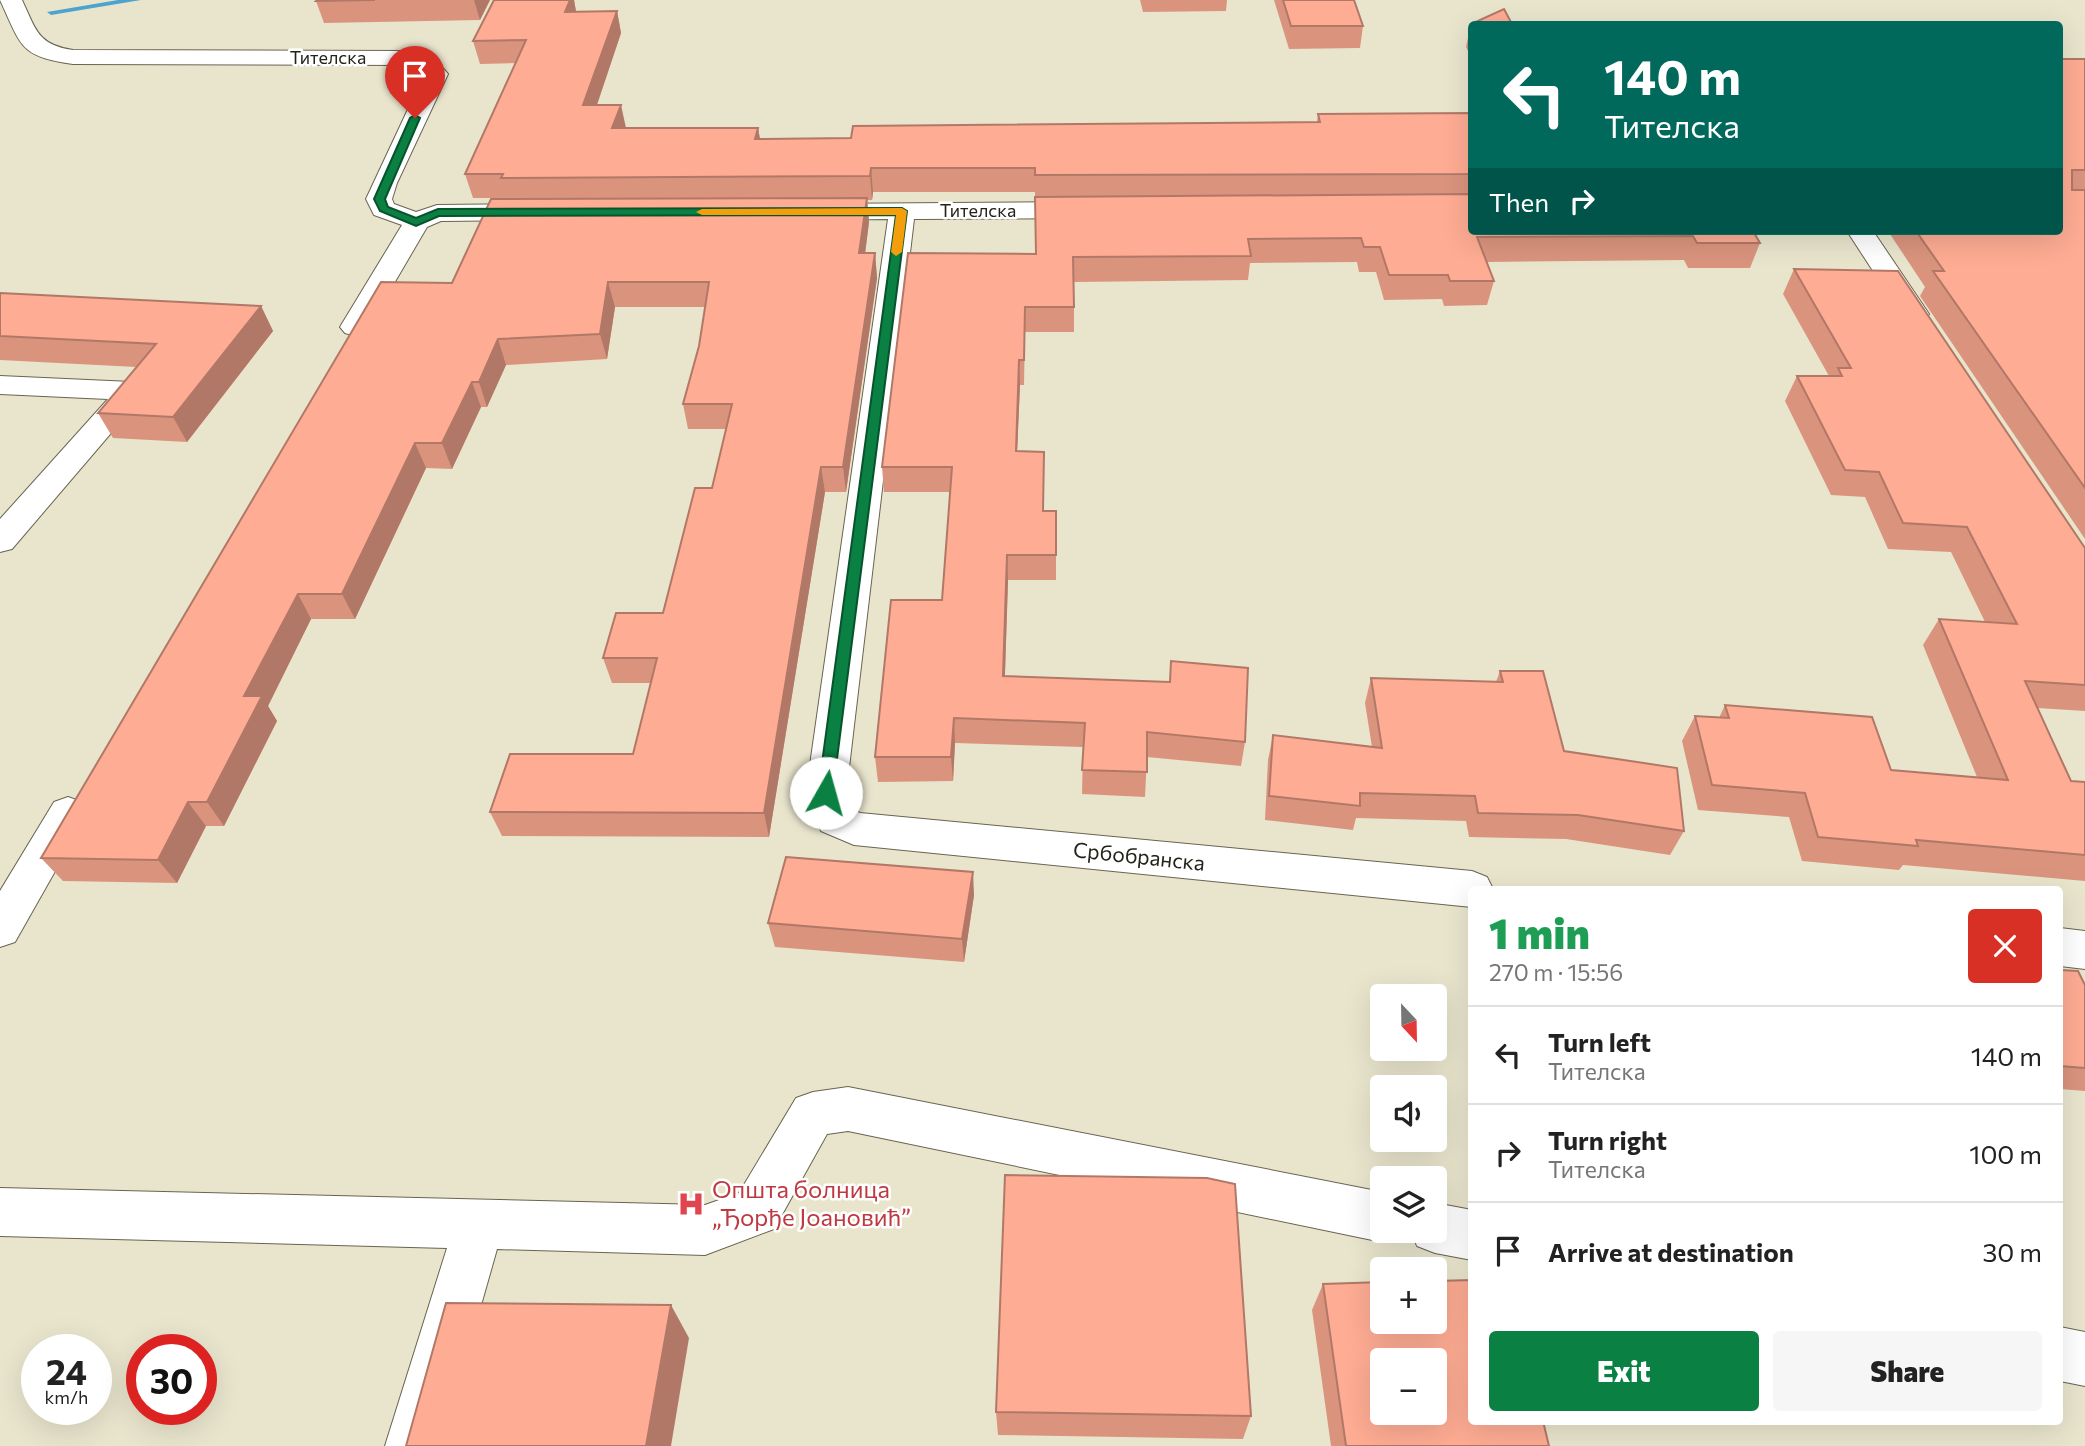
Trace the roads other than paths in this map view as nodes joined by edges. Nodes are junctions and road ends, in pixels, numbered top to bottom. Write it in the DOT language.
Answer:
graph roads {
  1 [pos="11,0"];
  2 [pos="1107,210"];
  3 [pos="902,211"];
  4 [pos="563,212"];
  5 [pos="786,212"];
  6 [pos="416,222"];
  7 [pos="1863,235"];
  8 [pos="1928,333"];
  9 [pos="339,354"];
  10 [pos="0,385"];
  11 [pos="0,541"];
  12 [pos="85,785"];
  13 [pos="1468,890"];
  14 [pos="0,929"];
  15 [pos="2063,947"];
  16 [pos="2085,950"];
  17 [pos="0,1212"];
  18 [pos="1370,1215"];
  19 [pos="479,1224"];
  20 [pos="1447,1231"];
  21 [pos="1468,1235"];
  22 [pos="2063,1355"];
  23 [pos="2085,1359"];
  24 [pos="414,1446"];
  1 -- 6 [label="street, Тителска"];
  2 -- 3 [label="street, Тителска"];
  3 -- 5 [label="street, Тителска"];
  3 -- 13 [label="street, Србобранска"];
  4 -- 6 [label="street"];
  6 -- 9 [label="street"];
  7 -- 8 [label="street"];
  10 -- 11 [label="street"];
  12 -- 14 [label="street"];
  15 -- 16 [label="street"];
  17 -- 19 [label="street"];
  18 -- 19 [label="street"];
  19 -- 24 [label="street"];
  20 -- 21 [label="street"];
  22 -- 23 [label="street"];
}
